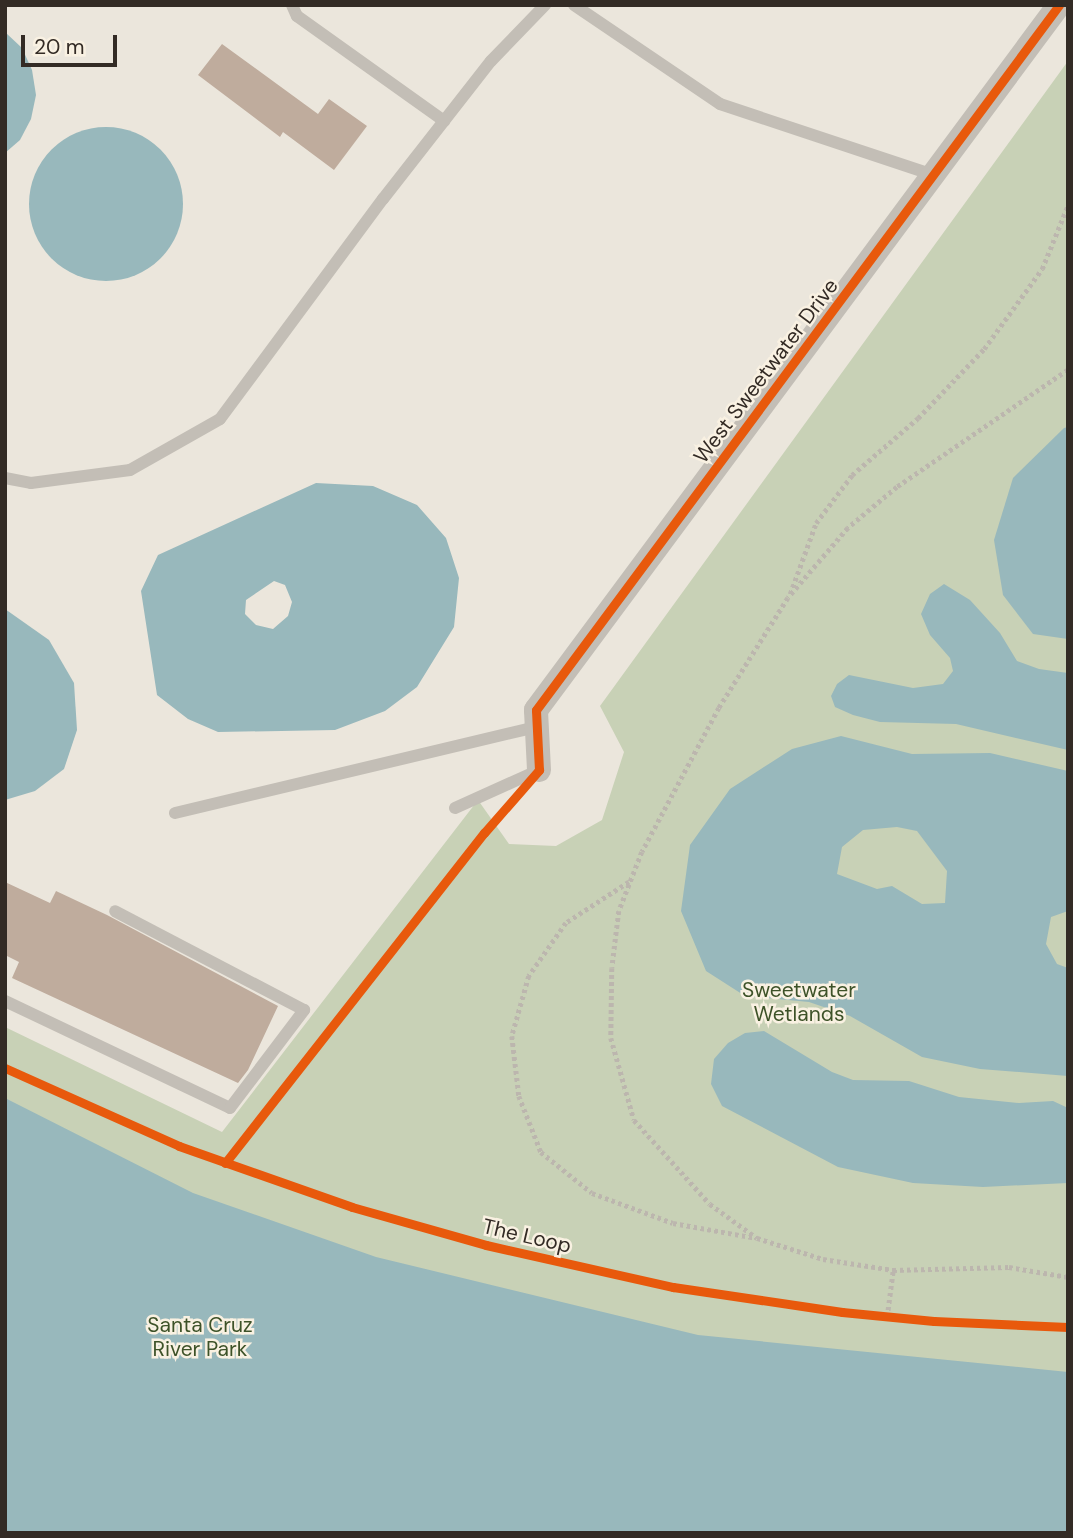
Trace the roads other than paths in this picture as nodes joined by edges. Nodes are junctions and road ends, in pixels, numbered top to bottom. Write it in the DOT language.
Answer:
graph roads {
  1 [pos="292,5"];
  2 [pos="545,5"];
  3 [pos="574,5"];
  4 [pos="1059,5"];
  5 [pos="444,121"];
  6 [pos="933,176"];
  7 [pos="5,478"];
  8 [pos="537,727"];
  9 [pos="539,770"];
  10 [pos="455,808"];
  11 [pos="175,813"];
  12 [pos="115,911"];
  13 [pos="5,1001"];
  1 -- 5 [label="lane"];
  2 -- 5 [label="lane"];
  3 -- 6 [label="lane"];
  4 -- 6 [label="street, West Sweetwater Drive"];
  5 -- 7 [label="lane"];
  6 -- 8 [label="street, West Sweetwater Drive"];
  8 -- 9 [label="street, West Sweetwater Drive"];
  8 -- 11 [label="lane"];
  9 -- 10 [label="lane"];
  12 -- 13 [label="lane"];
}
